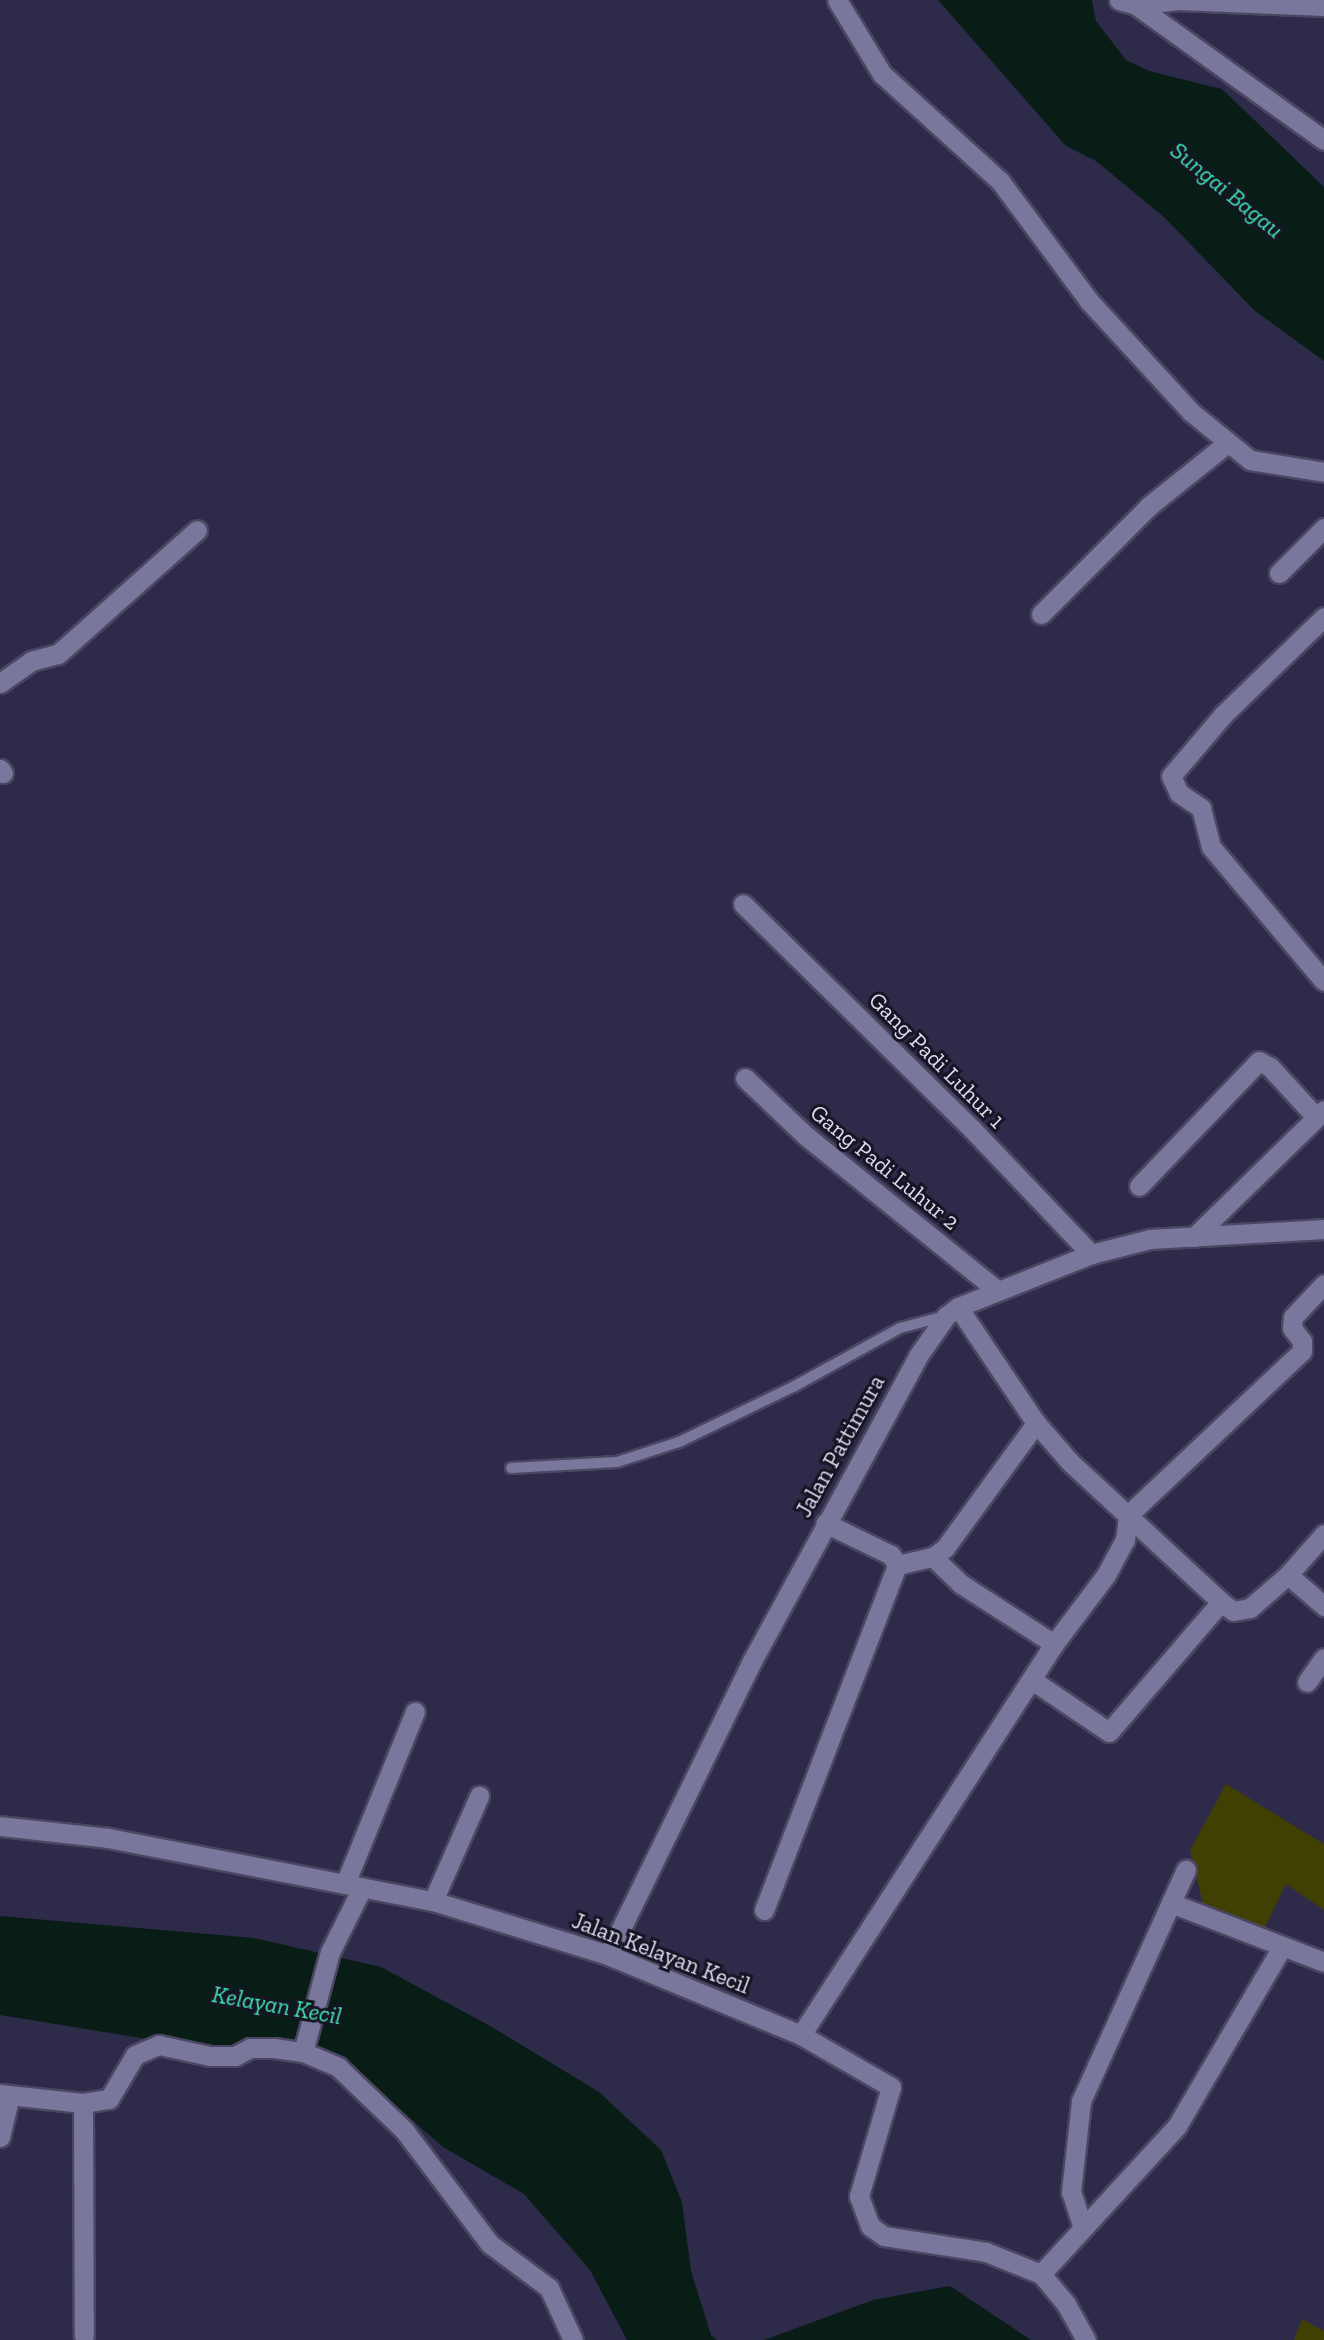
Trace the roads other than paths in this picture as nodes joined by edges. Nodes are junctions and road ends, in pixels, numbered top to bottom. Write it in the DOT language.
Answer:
graph roads {
  1 [pos="836,0"];
  2 [pos="1178,0"];
  3 [pos="1258,1"];
  4 [pos="1128,2"];
  5 [pos="1324,6"];
  6 [pos="1324,140"];
  7 [pos="1226,443"];
  8 [pos="1324,472"];
  9 [pos="1324,528"];
  10 [pos="197,530"];
  11 [pos="1279,573"];
  12 [pos="1041,614"];
  13 [pos="1324,617"];
  14 [pos="0,683"];
  15 [pos="744,904"];
  16 [pos="1324,981"];
  17 [pos="745,1078"];
  18 [pos="1320,1113"];
  19 [pos="1139,1186"];
  20 [pos="1324,1229"];
  21 [pos="1194,1237"];
  22 [pos="1091,1254"];
  23 [pos="1324,1284"];
  24 [pos="997,1290"];
  25 [pos="952,1312"];
  26 [pos="1036,1423"];
  27 [pos="511,1468"];
  28 [pos="1128,1515"];
  29 [pos="825,1523"];
  30 [pos="1324,1534"];
  31 [pos="933,1557"];
  32 [pos="897,1565"];
  33 [pos="1288,1575"];
  34 [pos="1221,1602"];
  35 [pos="1324,1606"];
  36 [pos="1054,1644"];
  37 [pos="1324,1658"];
  38 [pos="1032,1681"];
  39 [pos="1307,1682"];
  40 [pos="415,1712"];
  41 [pos="479,1796"];
  42 [pos="0,1826"];
  43 [pos="1186,1870"];
  44 [pos="353,1886"];
  45 [pos="433,1901"];
  46 [pos="1171,1903"];
  47 [pos="764,1910"];
  48 [pos="1282,1947"];
  49 [pos="608,1955"];
  50 [pos="1324,1962"];
  51 [pos="801,2035"];
  52 [pos="303,2049"];
  53 [pos="5,2094"];
  54 [pos="83,2103"];
  55 [pos="0,2137"];
  56 [pos="1082,2225"];
  57 [pos="1041,2274"];
  58 [pos="84,2336"];
  59 [pos="573,2340"];
  60 [pos="1086,2340"];
  1 -- 7 [label="street"];
  2 -- 3 [label="street"];
  2 -- 4 [label="street"];
  3 -- 5 [label="street"];
  4 -- 6 [label="street"];
  7 -- 8 [label="street"];
  7 -- 12 [label="street"];
  9 -- 11 [label="street"];
  10 -- 14 [label="street"];
  13 -- 16 [label="street"];
  15 -- 22 [label="street, Gang Padi Luhur 1"];
  17 -- 24 [label="street, Gang Padi Luhur 2"];
  18 -- 19 [label="street"];
  18 -- 21 [label="street"];
  20 -- 21 [label="street"];
  21 -- 22 [label="street"];
  22 -- 24 [label="street"];
  23 -- 28 [label="street"];
  24 -- 25 [label="street"];
  25 -- 26 [label="street"];
  25 -- 27 [label="lane"];
  25 -- 29 [label="street, Jalan Pattimura"];
  26 -- 28 [label="street"];
  26 -- 31 [label="street"];
  28 -- 34 [label="street"];
  28 -- 36 [label="street"];
  29 -- 32 [label="street"];
  29 -- 49 [label="street, Jalan Pattimura"];
  30 -- 33 [label="street"];
  31 -- 32 [label="street"];
  31 -- 36 [label="street"];
  32 -- 47 [label="street"];
  33 -- 34 [label="street"];
  33 -- 35 [label="street"];
  34 -- 38 [label="street"];
  36 -- 38 [label="street"];
  37 -- 39 [label="street"];
  38 -- 51 [label="street"];
  40 -- 44 [label="street"];
  41 -- 45 [label="street"];
  42 -- 44 [label="street, Jalan Kelayan Kecil"];
  43 -- 46 [label="street"];
  44 -- 45 [label="street, Jalan Kelayan Kecil"];
  44 -- 52 [label="street"];
  45 -- 49 [label="street, Jalan Kelayan Kecil"];
  46 -- 48 [label="street"];
  46 -- 56 [label="street"];
  48 -- 50 [label="street"];
  48 -- 56 [label="street"];
  49 -- 51 [label="street, Jalan Kelayan Kecil"];
  51 -- 57 [label="street, Jalan Kelayan Kecil"];
  52 -- 54 [label="street"];
  52 -- 59 [label="street"];
  53 -- 54 [label="street"];
  53 -- 55 [label="street"];
  54 -- 58 [label="street"];
  56 -- 57 [label="street"];
  57 -- 60 [label="street"];
}
